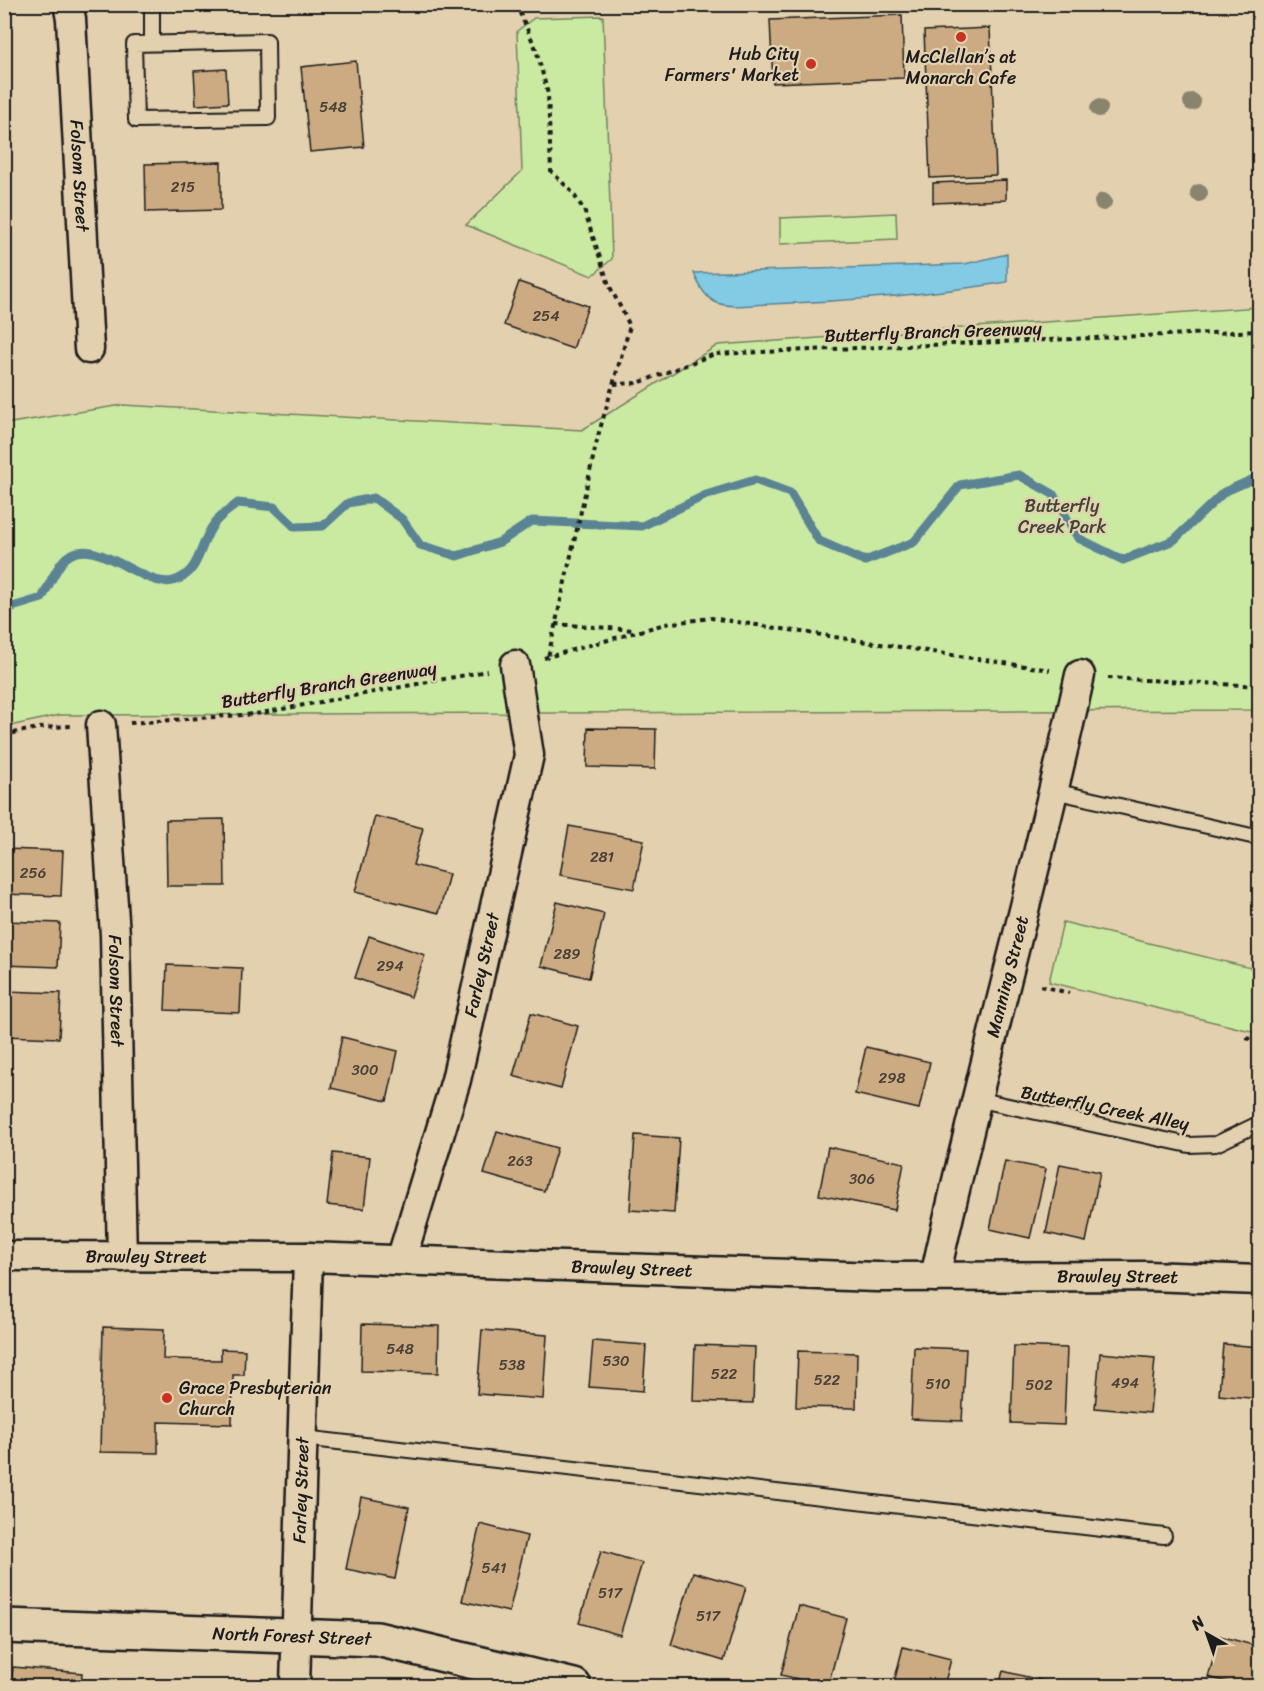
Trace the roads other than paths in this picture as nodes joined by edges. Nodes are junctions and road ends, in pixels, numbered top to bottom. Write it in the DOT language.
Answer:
graph roads {
  1 [pos="68,4"];
  2 [pos="152,4"];
  3 [pos="152,43"];
  4 [pos="89,349"];
  5 [pos="515,665"];
  6 [pos="1080,675"];
  7 [pos="101,725"];
  8 [pos="1054,791"];
  9 [pos="1260,838"];
  10 [pos="976,1099"];
  11 [pos="1260,1123"];
  12 [pos="4,1256"];
  13 [pos="122,1257"];
  14 [pos="308,1257"];
  15 [pos="401,1260"];
  16 [pos="935,1277"];
  17 [pos="1260,1280"];
  18 [pos="303,1438"];
  19 [pos="1164,1536"];
  20 [pos="4,1626"];
  21 [pos="297,1635"];
  22 [pos="295,1686"];
  23 [pos="574,1686"];
  1 -- 4 [label="street, Folsom Street"];
  2 -- 3 [label="lane"];
  3 -- 3 [label="lane"];
  5 -- 15 [label="street, Farley Street"];
  6 -- 8 [label="street, Manning Street"];
  7 -- 13 [label="street, Folsom Street"];
  8 -- 9 [label="lane"];
  8 -- 10 [label="street, Manning Street"];
  10 -- 11 [label="lane, Butterfly Creek Alley"];
  10 -- 16 [label="street, Manning Street"];
  12 -- 13 [label="street, Brawley Street"];
  13 -- 14 [label="street, Brawley Street"];
  14 -- 15 [label="street, Brawley Street"];
  14 -- 18 [label="street, Farley Street"];
  15 -- 16 [label="street, Brawley Street"];
  16 -- 17 [label="street, Brawley Street"];
  18 -- 19 [label="lane"];
  18 -- 21 [label="street, Farley Street"];
  20 -- 21 [label="street, North Forest Street"];
  21 -- 22 [label="street, Farley Street"];
  21 -- 23 [label="street, North Forest Street"];
}
